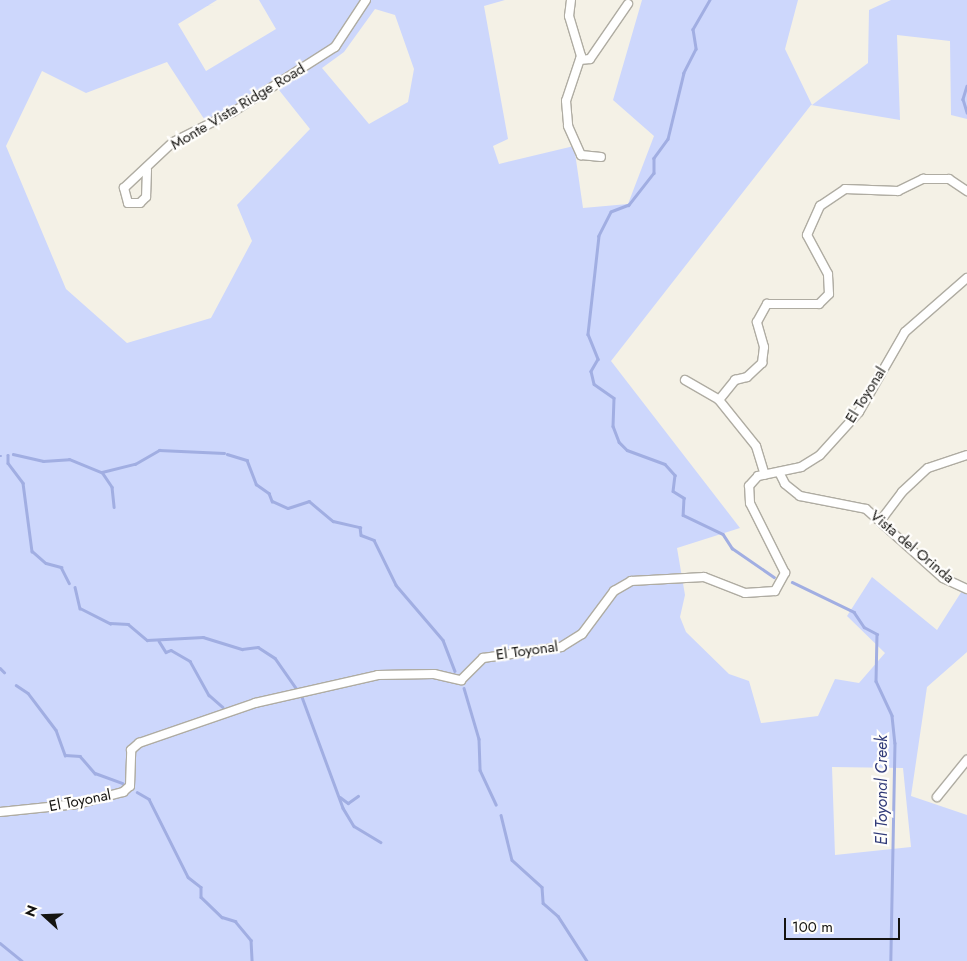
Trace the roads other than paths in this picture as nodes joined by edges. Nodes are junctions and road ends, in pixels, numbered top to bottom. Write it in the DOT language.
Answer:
graph roads {
  1 [pos="366,0"];
  2 [pos="571,0"];
  3 [pos="628,4"];
  4 [pos="580,60"];
  5 [pos="601,157"];
  6 [pos="147,170"];
  7 [pos="967,191"];
  8 [pos="967,278"];
  9 [pos="685,380"];
  10 [pos="719,400"];
  11 [pos="967,455"];
  12 [pos="779,472"];
  13 [pos="765,475"];
  14 [pos="881,520"];
  15 [pos="967,589"];
  16 [pos="967,760"];
  17 [pos="937,797"];
  18 [pos="0,812"];
  1 -- 6 [label="street, Monte Vista Ridge Road"];
  2 -- 4 [label="street"];
  3 -- 4 [label="street"];
  4 -- 5 [label="street"];
  6 -- 6 [label="street, Monte Vista Ridge Road"];
  7 -- 10 [label="street"];
  8 -- 12 [label="street, El Toyonal"];
  9 -- 10 [label="street"];
  10 -- 13 [label="street"];
  11 -- 14 [label="street"];
  12 -- 13 [label="street, El Toyonal"];
  12 -- 14 [label="street, Vista del Orinda"];
  13 -- 18 [label="street, El Toyonal"];
  14 -- 15 [label="street, Vista del Orinda"];
  16 -- 17 [label="street"];
}
